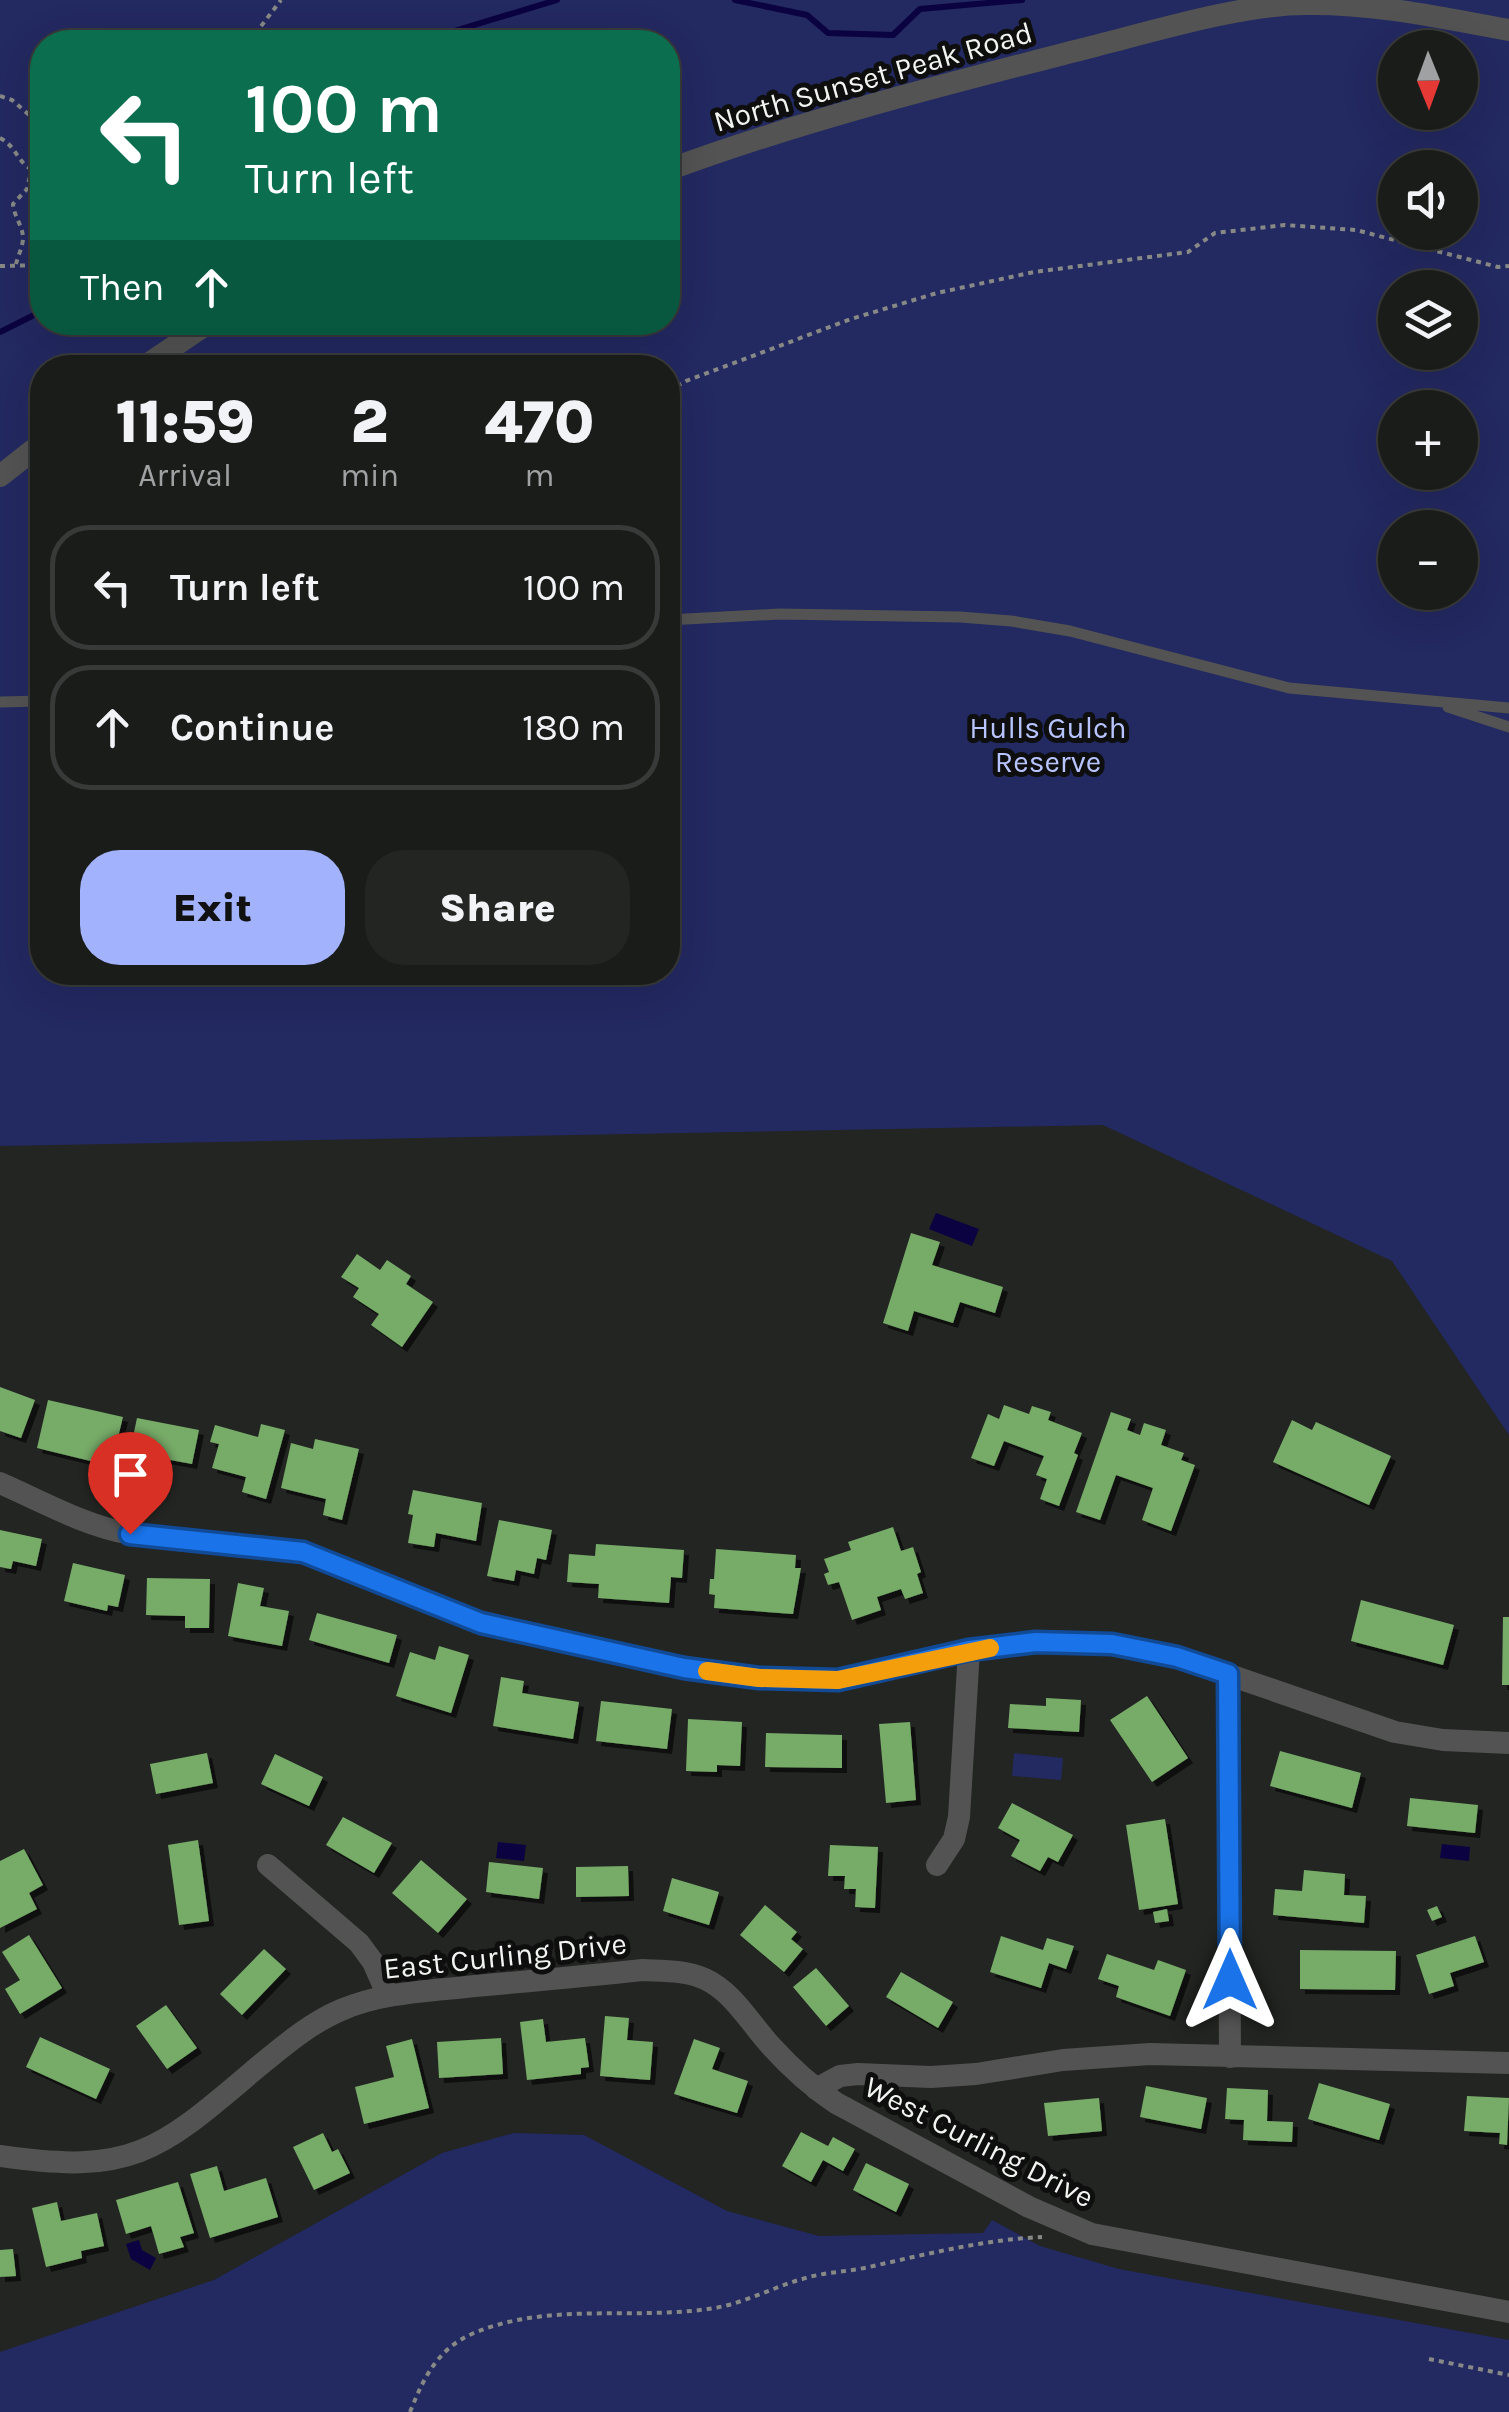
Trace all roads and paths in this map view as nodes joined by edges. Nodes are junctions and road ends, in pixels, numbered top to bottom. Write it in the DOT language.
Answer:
graph roads {
  1 [pos="281,0"];
  2 [pos="258,30"];
  3 [pos="1509,30"];
  4 [pos="0,96"];
  5 [pos="30,116"];
  6 [pos="0,138"];
  7 [pos="680,166"];
  8 [pos="30,171"];
  9 [pos="30,176"];
  10 [pos="16,264"];
  11 [pos="30,265"];
  12 [pos="0,266"];
  13 [pos="1509,266"];
  14 [pos="191,335"];
  15 [pos="161,355"];
  16 [pos="680,384"];
  17 [pos="30,452"];
  18 [pos="0,476"];
  19 [pos="680,619"];
  20 [pos="1430,700"];
  21 [pos="30,701"];
  22 [pos="0,702"];
  23 [pos="1509,708"];
  24 [pos="1509,727"];
  25 [pos="0,1484"];
  26 [pos="969,1650"];
  27 [pos="1228,1674"];
  28 [pos="1509,1743"];
  29 [pos="937,1864"];
  30 [pos="268,1866"];
  31 [pos="704,1979"];
  32 [pos="388,1996"];
  33 [pos="1230,2056"];
  34 [pos="1509,2063"];
  35 [pos="816,2089"];
  36 [pos="0,2156"];
  37 [pos="1052,2236"];
  38 [pos="1509,2312"];
  39 [pos="1429,2359"];
  40 [pos="1509,2375"];
  41 [pos="410,2412"];
  1 -- 2 [label="path"];
  3 -- 7 [label="street, North Sunset Peak Road"];
  4 -- 5 [label="path"];
  6 -- 8 [label="path"];
  9 -- 10 [label="path"];
  10 -- 11 [label="path"];
  10 -- 12 [label="path"];
  13 -- 16 [label="path"];
  14 -- 15 [label="street"];
  17 -- 18 [label="street"];
  19 -- 20 [label="lane"];
  20 -- 23 [label="lane"];
  20 -- 24 [label="lane"];
  21 -- 22 [label="lane"];
  25 -- 26 [label="street"];
  26 -- 27 [label="street"];
  26 -- 29 [label="street"];
  27 -- 28 [label="street"];
  27 -- 33 [label="street"];
  30 -- 32 [label="street"];
  31 -- 32 [label="street, East Curling Drive"];
  31 -- 35 [label="street, West Curling Drive"];
  32 -- 36 [label="street, East Curling Drive"];
  33 -- 34 [label="street"];
  33 -- 35 [label="street"];
  35 -- 38 [label="street, West Curling Drive"];
  37 -- 41 [label="path"];
  39 -- 40 [label="path"];
}
